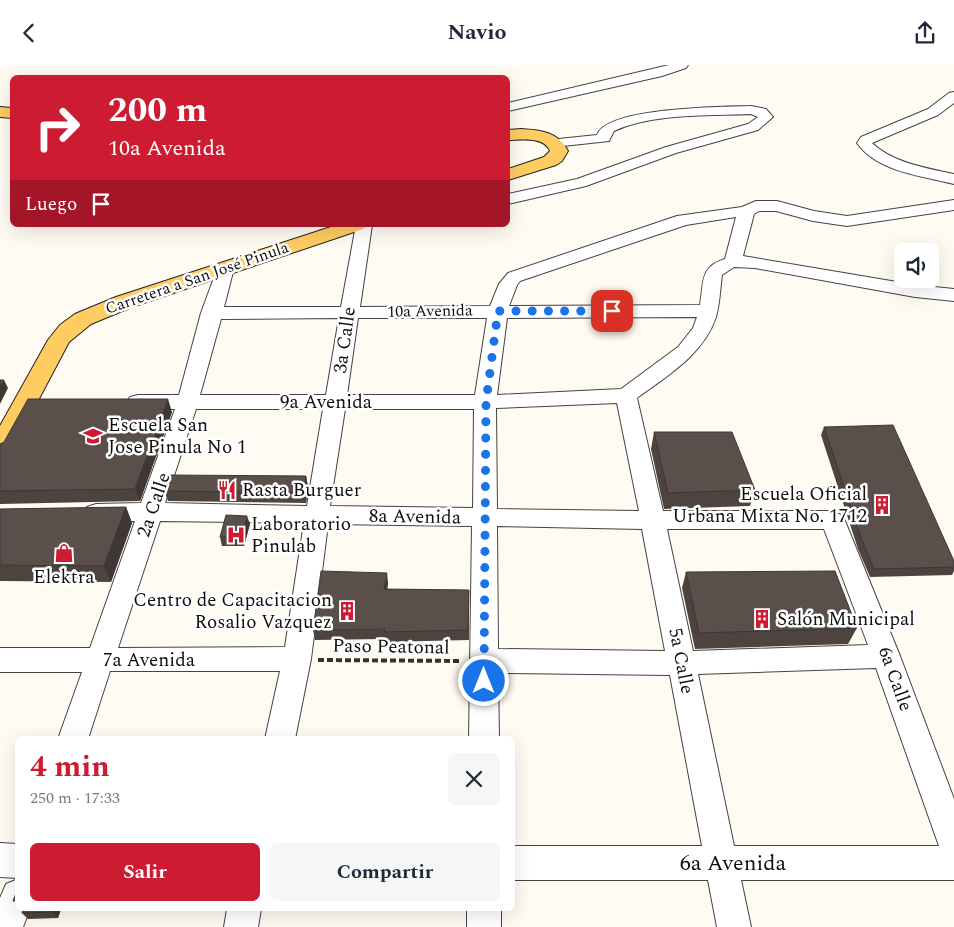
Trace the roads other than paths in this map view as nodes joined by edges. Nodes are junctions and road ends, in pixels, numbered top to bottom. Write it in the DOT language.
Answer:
graph roads {
  1 [pos="682,65"];
  2 [pos="954,96"];
  3 [pos="510,107"];
  4 [pos="510,135"];
  5 [pos="510,139"];
  6 [pos="554,143"];
  7 [pos="510,167"];
  8 [pos="510,174"];
  9 [pos="954,179"];
  10 [pos="510,198"];
  11 [pos="954,205"];
  12 [pos="746,211"];
  13 [pos="325,227"];
  14 [pos="350,227"];
  15 [pos="364,227"];
  16 [pos="733,261"];
  17 [pos="225,268"];
  18 [pos="954,295"];
  19 [pos="498,311"];
  20 [pos="708,311"];
  21 [pos="349,312"];
  22 [pos="211,313"];
  23 [pos="45,352"];
  24 [pos="626,396"];
  25 [pos="188,402"];
  26 [pos="336,402"];
  27 [pos="486,402"];
  28 [pos="122,403"];
  29 [pos="0,417"];
  30 [pos="0,448"];
  31 [pos="152,512"];
  32 [pos="76,513"];
  33 [pos="317,515"];
  34 [pos="484,518"];
  35 [pos="653,520"];
  36 [pos="831,520"];
  37 [pos="886,656"];
  38 [pos="297,659"];
  39 [pos="100,660"];
  40 [pos="0,661"];
  41 [pos="484,661"];
  42 [pos="681,663"];
  43 [pos="74,736"];
  44 [pos="281,736"];
  45 [pos="484,736"];
  46 [pos="954,842"];
  47 [pos="0,860"];
  48 [pos="15,861"];
  49 [pos="515,863"];
  50 [pos="721,863"];
  51 [pos="954,863"];
  52 [pos="15,904"];
  53 [pos="244,911"];
  54 [pos="484,911"];
  55 [pos="6,927"];
  56 [pos="241,927"];
  57 [pos="484,927"];
  58 [pos="734,927"];
  1 -- 3 [label="street"];
  2 -- 9 [label="street"];
  4 -- 6 [label="main road"];
  5 -- 7 [label="main road"];
  6 -- 8 [label="main road"];
  6 -- 10 [label="street"];
  11 -- 12 [label="street"];
  12 -- 16 [label="street"];
  12 -- 19 [label="street"];
  13 -- 23 [label="main road, Carretera a San José Pinula"];
  14 -- 17 [label="main road, Carretera a San José Pinula"];
  15 -- 21 [label="street, 3a Calle"];
  16 -- 18 [label="street"];
  16 -- 20 [label="street"];
  17 -- 22 [label="street, 2a Calle"];
  17 -- 23 [label="main road, Carretera a San José Pinula"];
  19 -- 20 [label="street, 10a Avenida"];
  19 -- 21 [label="street, 10a Avenida"];
  19 -- 27 [label="street"];
  20 -- 24 [label="street"];
  21 -- 22 [label="street, 10a Avenida"];
  21 -- 26 [label="street, 3a Calle"];
  22 -- 25 [label="street, 2a Calle"];
  23 -- 29 [label="main road"];
  23 -- 30 [label="main road"];
  24 -- 27 [label="street, 9a Avenida"];
  24 -- 35 [label="street, 5a Calle"];
  25 -- 26 [label="street, 9a Avenida"];
  25 -- 28 [label="street, 9a Avenida"];
  25 -- 31 [label="street, 2a Calle"];
  26 -- 27 [label="street, 9a Avenida"];
  26 -- 33 [label="street, 3a Calle"];
  27 -- 34 [label="street"];
  31 -- 32 [label="street, 8a Avenida"];
  31 -- 33 [label="street, 8a Avenida"];
  31 -- 39 [label="street, 2a Calle"];
  33 -- 34 [label="street, 8a Avenida"];
  33 -- 38 [label="street, 3a Calle"];
  34 -- 35 [label="street, 8a Avenida"];
  34 -- 41 [label="street"];
  35 -- 36 [label="street, 8a Avenida"];
  35 -- 42 [label="street, 5a Calle"];
  36 -- 37 [label="street, 6a Calle"];
  37 -- 42 [label="street"];
  37 -- 46 [label="street, 6a Calle"];
  38 -- 39 [label="street, 7a Avenida"];
  38 -- 44 [label="street, 3a Calle"];
  39 -- 40 [label="street, 7a Avenida"];
  39 -- 43 [label="street, 2a Calle"];
  41 -- 42 [label="street"];
  41 -- 45 [label="street"];
  42 -- 50 [label="street, 5a Calle"];
  47 -- 48 [label="street"];
  49 -- 50 [label="street, 6a Avenida"];
  50 -- 51 [label="street, 6a Avenida"];
  50 -- 58 [label="street, 5a Calle"];
  52 -- 55 [label="street"];
  53 -- 56 [label="street"];
  54 -- 57 [label="street"];
}
